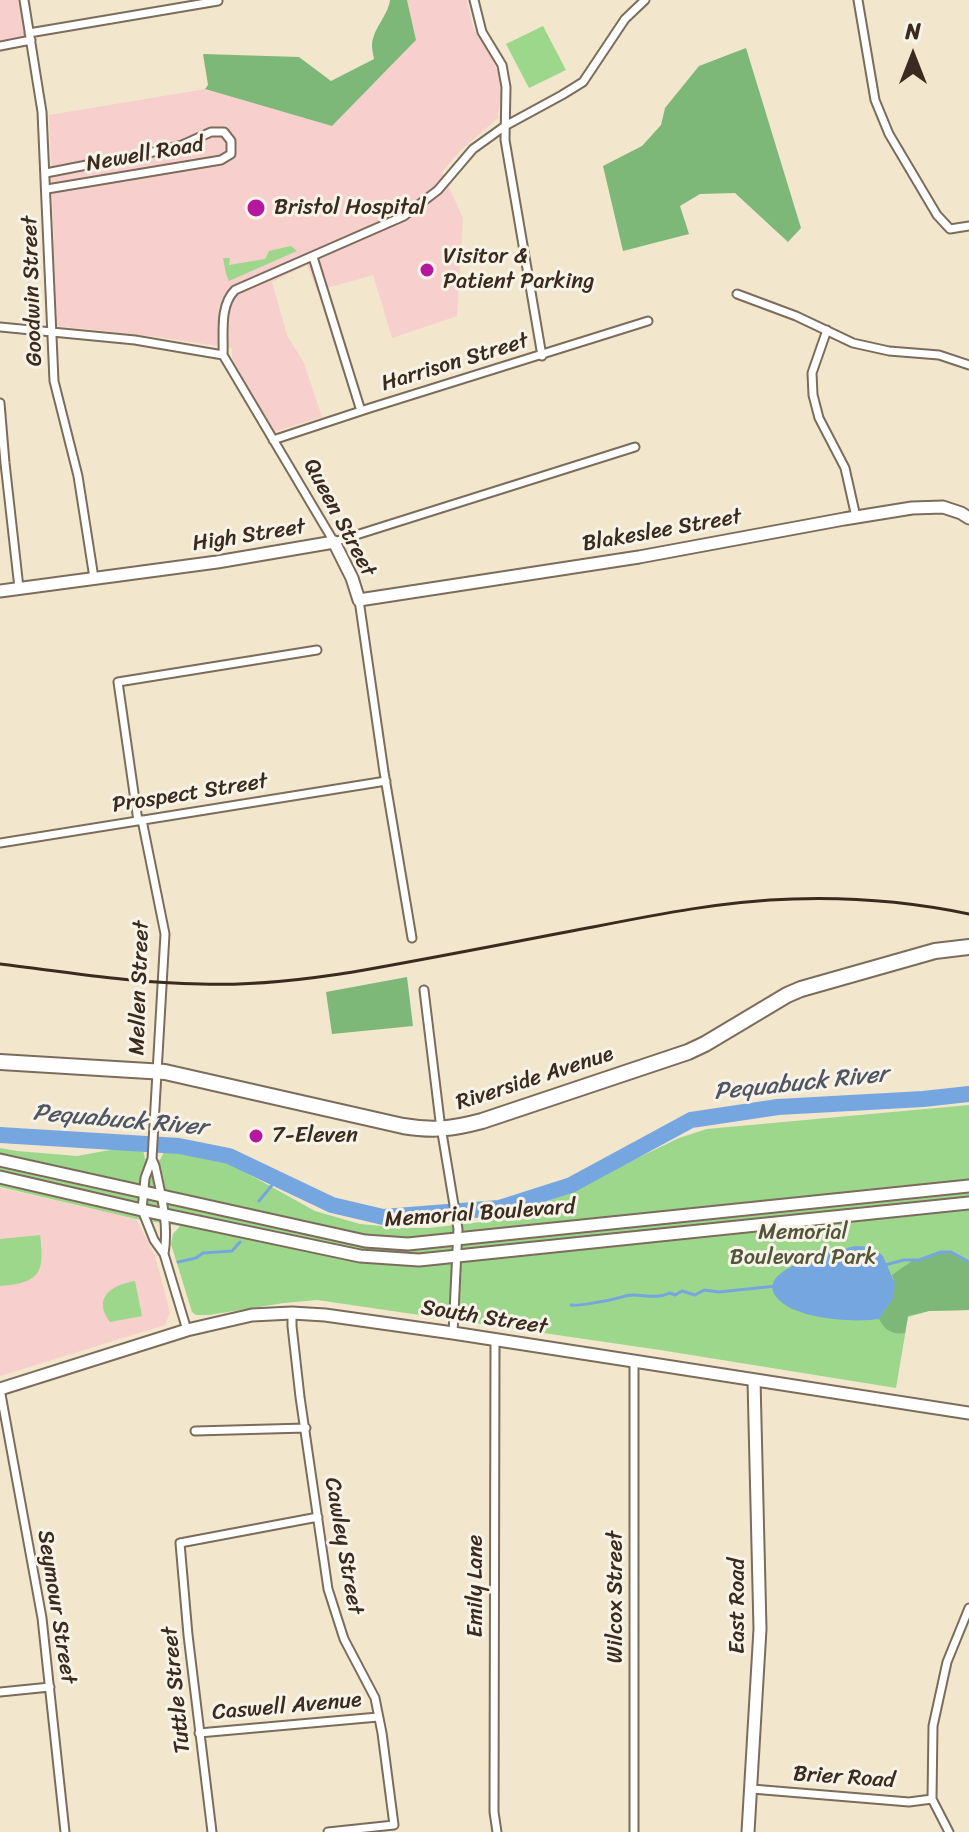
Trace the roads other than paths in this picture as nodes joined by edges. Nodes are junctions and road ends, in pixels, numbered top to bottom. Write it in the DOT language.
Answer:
graph roads {
  1 [pos="24,0"];
  2 [pos="474,0"];
  3 [pos="645,0"];
  4 [pos="858,0"];
  5 [pos="218,1"];
  6 [pos="30,37"];
  7 [pos="0,46"];
  8 [pos="505,126"];
  9 [pos="46,173"];
  10 [pos="47,189"];
  11 [pos="969,226"];
  12 [pos="313,257"];
  13 [pos="737,294"];
  14 [pos="648,321"];
  15 [pos="0,327"];
  16 [pos="827,330"];
  17 [pos="52,331"];
  18 [pos="223,355"];
  19 [pos="542,356"];
  20 [pos="969,365"];
  21 [pos="0,403"];
  22 [pos="361,411"];
  23 [pos="273,440"];
  24 [pos="635,447"];
  25 [pos="856,517"];
  26 [pos="969,518"];
  27 [pos="334,542"];
  28 [pos="94,578"];
  29 [pos="19,588"];
  30 [pos="0,591"];
  31 [pos="359,600"];
  32 [pos="317,650"];
  33 [pos="386,781"];
  34 [pos="140,821"];
  35 [pos="0,843"];
  36 [pos="412,938"];
  37 [pos="969,947"];
  38 [pos="424,990"];
  39 [pos="0,1062"];
  40 [pos="156,1071"];
  41 [pos="442,1130"];
  42 [pos="152,1159"];
  43 [pos="0,1160"];
  44 [pos="0,1177"];
  45 [pos="969,1186"];
  46 [pos="143,1191"];
  47 [pos="161,1195"];
  48 [pos="969,1203"];
  49 [pos="142,1210"];
  50 [pos="164,1215"];
  51 [pos="457,1240"];
  52 [pos="164,1254"];
  53 [pos="456,1257"];
  54 [pos="292,1313"];
  55 [pos="187,1330"];
  56 [pos="453,1333"];
  57 [pos="495,1340"];
  58 [pos="634,1362"];
  59 [pos="754,1380"];
  60 [pos="0,1389"];
  61 [pos="969,1413"];
  62 [pos="306,1428"];
  63 [pos="195,1431"];
  64 [pos="318,1517"];
  65 [pos="969,1608"];
  66 [pos="50,1687"];
  67 [pos="0,1692"];
  68 [pos="378,1717"];
  69 [pos="199,1733"];
  70 [pos="752,1789"];
  71 [pos="932,1799"];
  72 [pos="65,1832"];
  73 [pos="212,1832"];
  74 [pos="328,1832"];
  75 [pos="497,1832"];
  76 [pos="634,1832"];
  77 [pos="748,1832"];
  78 [pos="949,1832"];
  1 -- 6 [label="street, Goodwin Street"];
  2 -- 8 [label="street"];
  3 -- 8 [label="street"];
  4 -- 11 [label="street"];
  5 -- 6 [label="street"];
  6 -- 7 [label="street"];
  6 -- 9 [label="street, Goodwin Street"];
  8 -- 12 [label="street"];
  8 -- 19 [label="street"];
  9 -- 10 [label="street, Goodwin Street"];
  9 -- 10 [label="street, Newell Road"];
  10 -- 17 [label="street, Goodwin Street"];
  12 -- 18 [label="street"];
  12 -- 22 [label="street"];
  13 -- 16 [label="street"];
  14 -- 19 [label="street, Harrison Street"];
  15 -- 17 [label="street"];
  16 -- 20 [label="street"];
  16 -- 25 [label="street"];
  17 -- 18 [label="street"];
  17 -- 28 [label="street, Goodwin Street"];
  18 -- 23 [label="street, Queen Street"];
  19 -- 22 [label="street, Harrison Street"];
  21 -- 29 [label="street"];
  22 -- 23 [label="street, Harrison Street"];
  23 -- 27 [label="street, Queen Street"];
  24 -- 27 [label="street, High Street"];
  25 -- 26 [label="main road, Blakeslee Street"];
  25 -- 31 [label="main road, Blakeslee Street"];
  27 -- 28 [label="main road, High Street"];
  27 -- 31 [label="main road, Queen Street"];
  28 -- 29 [label="main road, High Street"];
  29 -- 30 [label="main road, High Street"];
  31 -- 33 [label="street, Queen Street"];
  32 -- 34 [label="street, Mellen Street"];
  33 -- 34 [label="street, Prospect Street"];
  33 -- 36 [label="street, Queen Street"];
  34 -- 35 [label="street, Prospect Street"];
  34 -- 40 [label="street, Mellen Street"];
  37 -- 41 [label="highway, Riverside Avenue"];
  38 -- 41 [label="street"];
  39 -- 40 [label="highway, Riverside Avenue"];
  40 -- 41 [label="highway, Riverside Avenue"];
  40 -- 42 [label="street, Mellen Street"];
  41 -- 51 [label="street"];
  42 -- 46 [label="street, Mellen Street"];
  42 -- 47 [label="street, Mellen Street"];
  43 -- 46 [label="main road, Memorial Boulevard"];
  44 -- 49 [label="main road, Memorial Boulevard"];
  45 -- 51 [label="main road, Memorial Boulevard"];
  46 -- 47 [label="main road, Memorial Boulevard"];
  46 -- 49 [label="street, Mellen Street"];
  47 -- 50 [label="street, Mellen Street"];
  47 -- 51 [label="main road, Memorial Boulevard"];
  48 -- 53 [label="main road, Memorial Boulevard"];
  49 -- 50 [label="main road, Memorial Boulevard"];
  49 -- 52 [label="street, Mellen Street"];
  50 -- 52 [label="street, Mellen Street"];
  50 -- 53 [label="main road, Memorial Boulevard"];
  51 -- 53 [label="street"];
  52 -- 55 [label="street, Mellen Street"];
  53 -- 56 [label="street"];
  54 -- 55 [label="main road, South Street"];
  54 -- 56 [label="main road, South Street"];
  54 -- 62 [label="street, Cawley Street"];
  55 -- 60 [label="main road, South Street"];
  56 -- 57 [label="main road, South Street"];
  57 -- 58 [label="main road, South Street"];
  57 -- 75 [label="street, Emily Lane"];
  58 -- 59 [label="main road, South Street"];
  58 -- 76 [label="street, Wilcox Street"];
  59 -- 61 [label="main road, South Street"];
  59 -- 70 [label="main road, East Road"];
  60 -- 66 [label="street, Seymour Street"];
  62 -- 63 [label="street"];
  62 -- 64 [label="street, Cawley Street"];
  64 -- 68 [label="street, Cawley Street"];
  64 -- 69 [label="street, Tuttle Street"];
  65 -- 71 [label="street"];
  66 -- 67 [label="street"];
  66 -- 72 [label="street, Seymour Street"];
  68 -- 69 [label="street, Caswell Avenue"];
  68 -- 74 [label="street, Cawley Street"];
  69 -- 73 [label="street, Tuttle Street"];
  70 -- 71 [label="street, Brier Road"];
  70 -- 77 [label="main road, East Road"];
  71 -- 78 [label="street"];
}
